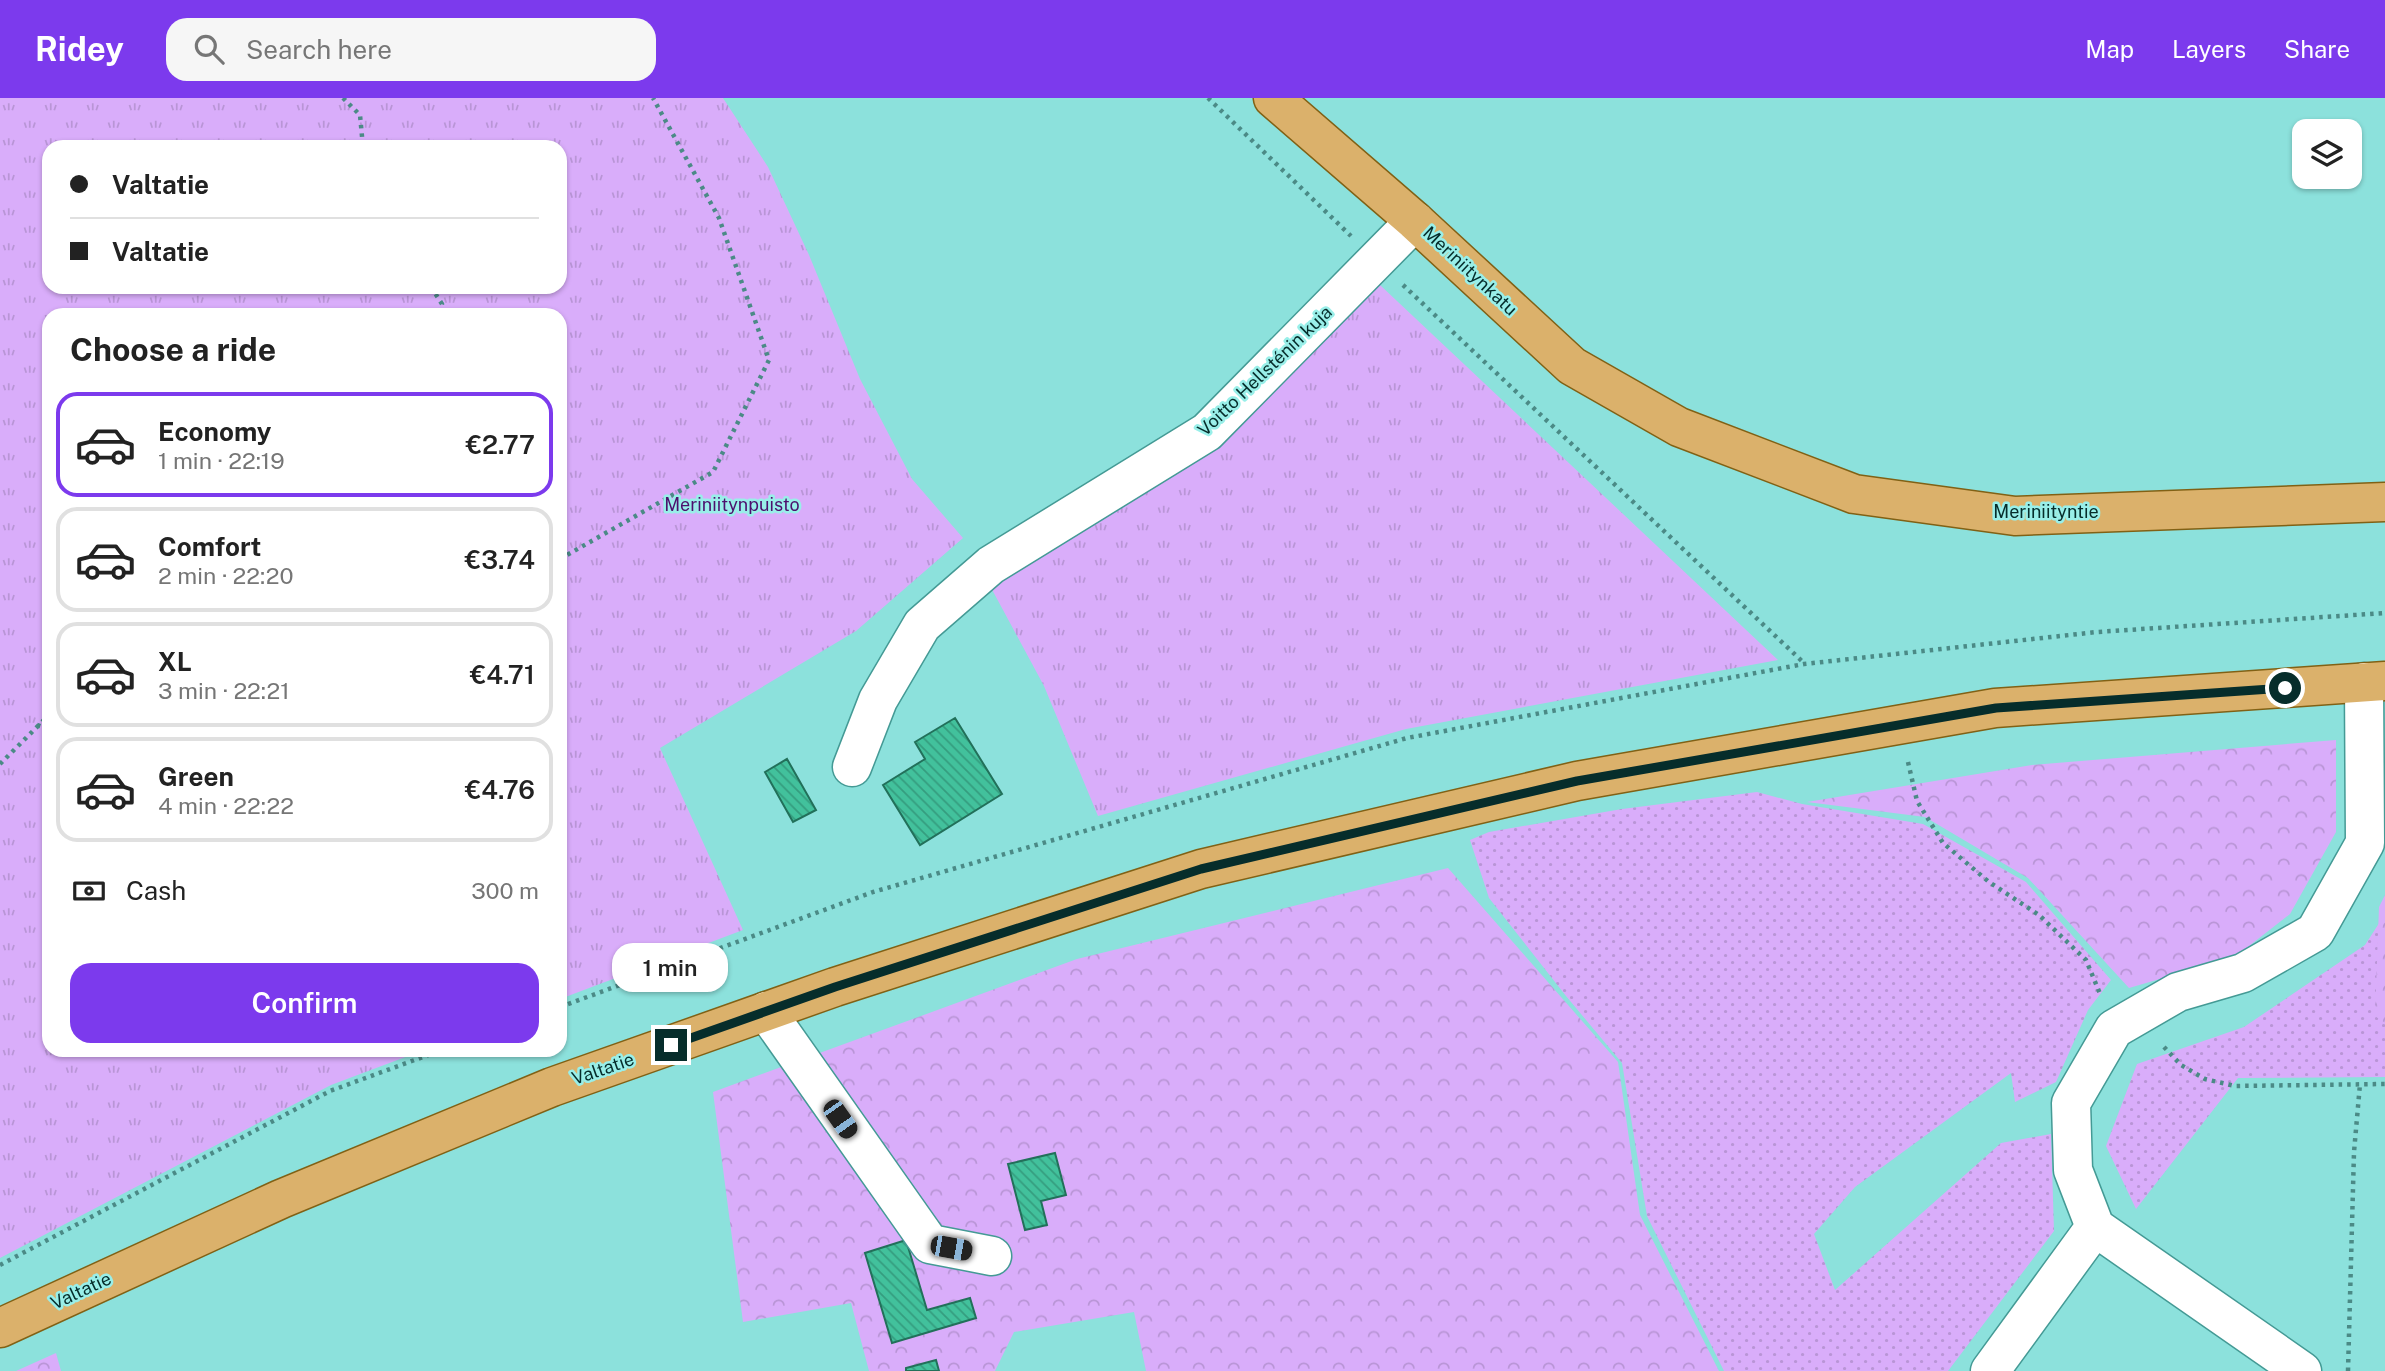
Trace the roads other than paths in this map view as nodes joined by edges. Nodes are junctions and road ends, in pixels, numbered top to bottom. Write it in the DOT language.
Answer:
graph roads {
  1 [pos="1273,98"];
  2 [pos="1415,220"];
  3 [pos="1679,427"];
  4 [pos="2385,502"];
  5 [pos="2375,682"];
  6 [pos="852,767"];
  7 [pos="766,1012"];
  8 [pos="2095,1227"];
  9 [pos="992,1256"];
  10 [pos="0,1328"];
  11 [pos="1990,1371"];
  12 [pos="2302,1371"];
  1 -- 2 [label="main road, Meriniitynkatu"];
  2 -- 3 [label="main road, Meriniitynkatu"];
  2 -- 6 [label="street, Voitto Hellsténin kuja"];
  3 -- 4 [label="main road, Meriniityntie"];
  5 -- 7 [label="main road, Valtatie"];
  5 -- 8 [label="street"];
  7 -- 9 [label="street"];
  7 -- 10 [label="main road, Valtatie"];
  8 -- 11 [label="street"];
  8 -- 12 [label="street"];
}
